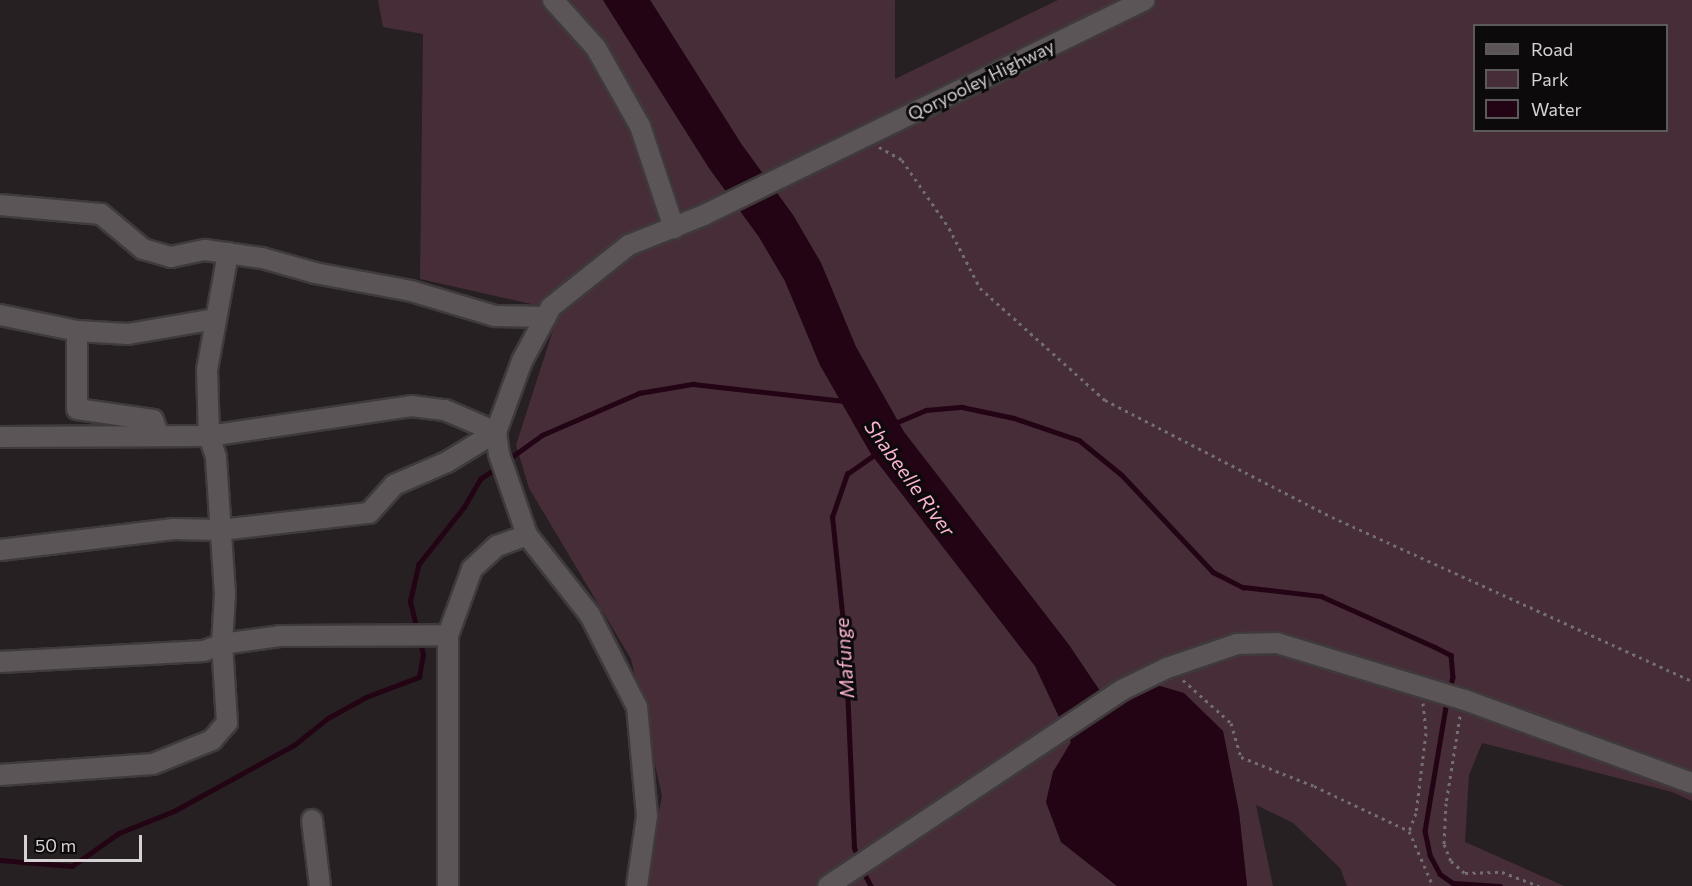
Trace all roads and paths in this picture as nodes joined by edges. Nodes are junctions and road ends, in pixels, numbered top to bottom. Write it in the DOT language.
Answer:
graph roads {
  1 [pos="553,0"];
  2 [pos="1144,0"];
  3 [pos="861,138"];
  4 [pos="0,205"];
  5 [pos="674,228"];
  6 [pos="228,253"];
  7 [pos="0,315"];
  8 [pos="546,316"];
  9 [pos="215,319"];
  10 [pos="77,331"];
  11 [pos="496,432"];
  12 [pos="0,436"];
  13 [pos="159,436"];
  14 [pos="209,436"];
  15 [pos="221,530"];
  16 [pos="527,535"];
  17 [pos="0,550"];
  18 [pos="430,635"];
  19 [pos="222,644"];
  20 [pos="0,662"];
  21 [pos="1167,668"];
  22 [pos="1692,681"];
  23 [pos="1425,688"];
  24 [pos="1462,699"];
  25 [pos="0,775"];
  26 [pos="1692,783"];
  27 [pos="312,820"];
  28 [pos="1409,831"];
  29 [pos="835,880"];
  30 [pos="320,886"];
  31 [pos="448,886"];
  32 [pos="637,886"];
  33 [pos="1432,886"];
  34 [pos="1539,886"];
  1 -- 5 [label="street"];
  2 -- 3 [label="street, Qoryooley Highway"];
  3 -- 5 [label="street, Qoryooley Highway"];
  3 -- 22 [label="path"];
  4 -- 6 [label="street"];
  5 -- 8 [label="street"];
  6 -- 8 [label="street"];
  6 -- 9 [label="street"];
  7 -- 10 [label="street"];
  8 -- 11 [label="street"];
  9 -- 10 [label="street"];
  9 -- 14 [label="street"];
  10 -- 13 [label="street"];
  11 -- 14 [label="street"];
  11 -- 15 [label="street"];
  11 -- 16 [label="street"];
  12 -- 13 [label="street"];
  13 -- 14 [label="street"];
  14 -- 15 [label="street"];
  15 -- 17 [label="street"];
  15 -- 19 [label="street"];
  16 -- 18 [label="street"];
  16 -- 32 [label="street"];
  18 -- 19 [label="street"];
  18 -- 31 [label="street"];
  19 -- 20 [label="street"];
  19 -- 25 [label="street"];
  21 -- 23 [label="street"];
  21 -- 28 [label="path"];
  21 -- 29 [label="street"];
  23 -- 24 [label="street"];
  23 -- 28 [label="path"];
  24 -- 26 [label="street"];
  24 -- 34 [label="path"];
  27 -- 30 [label="street"];
  28 -- 33 [label="path"];
}
